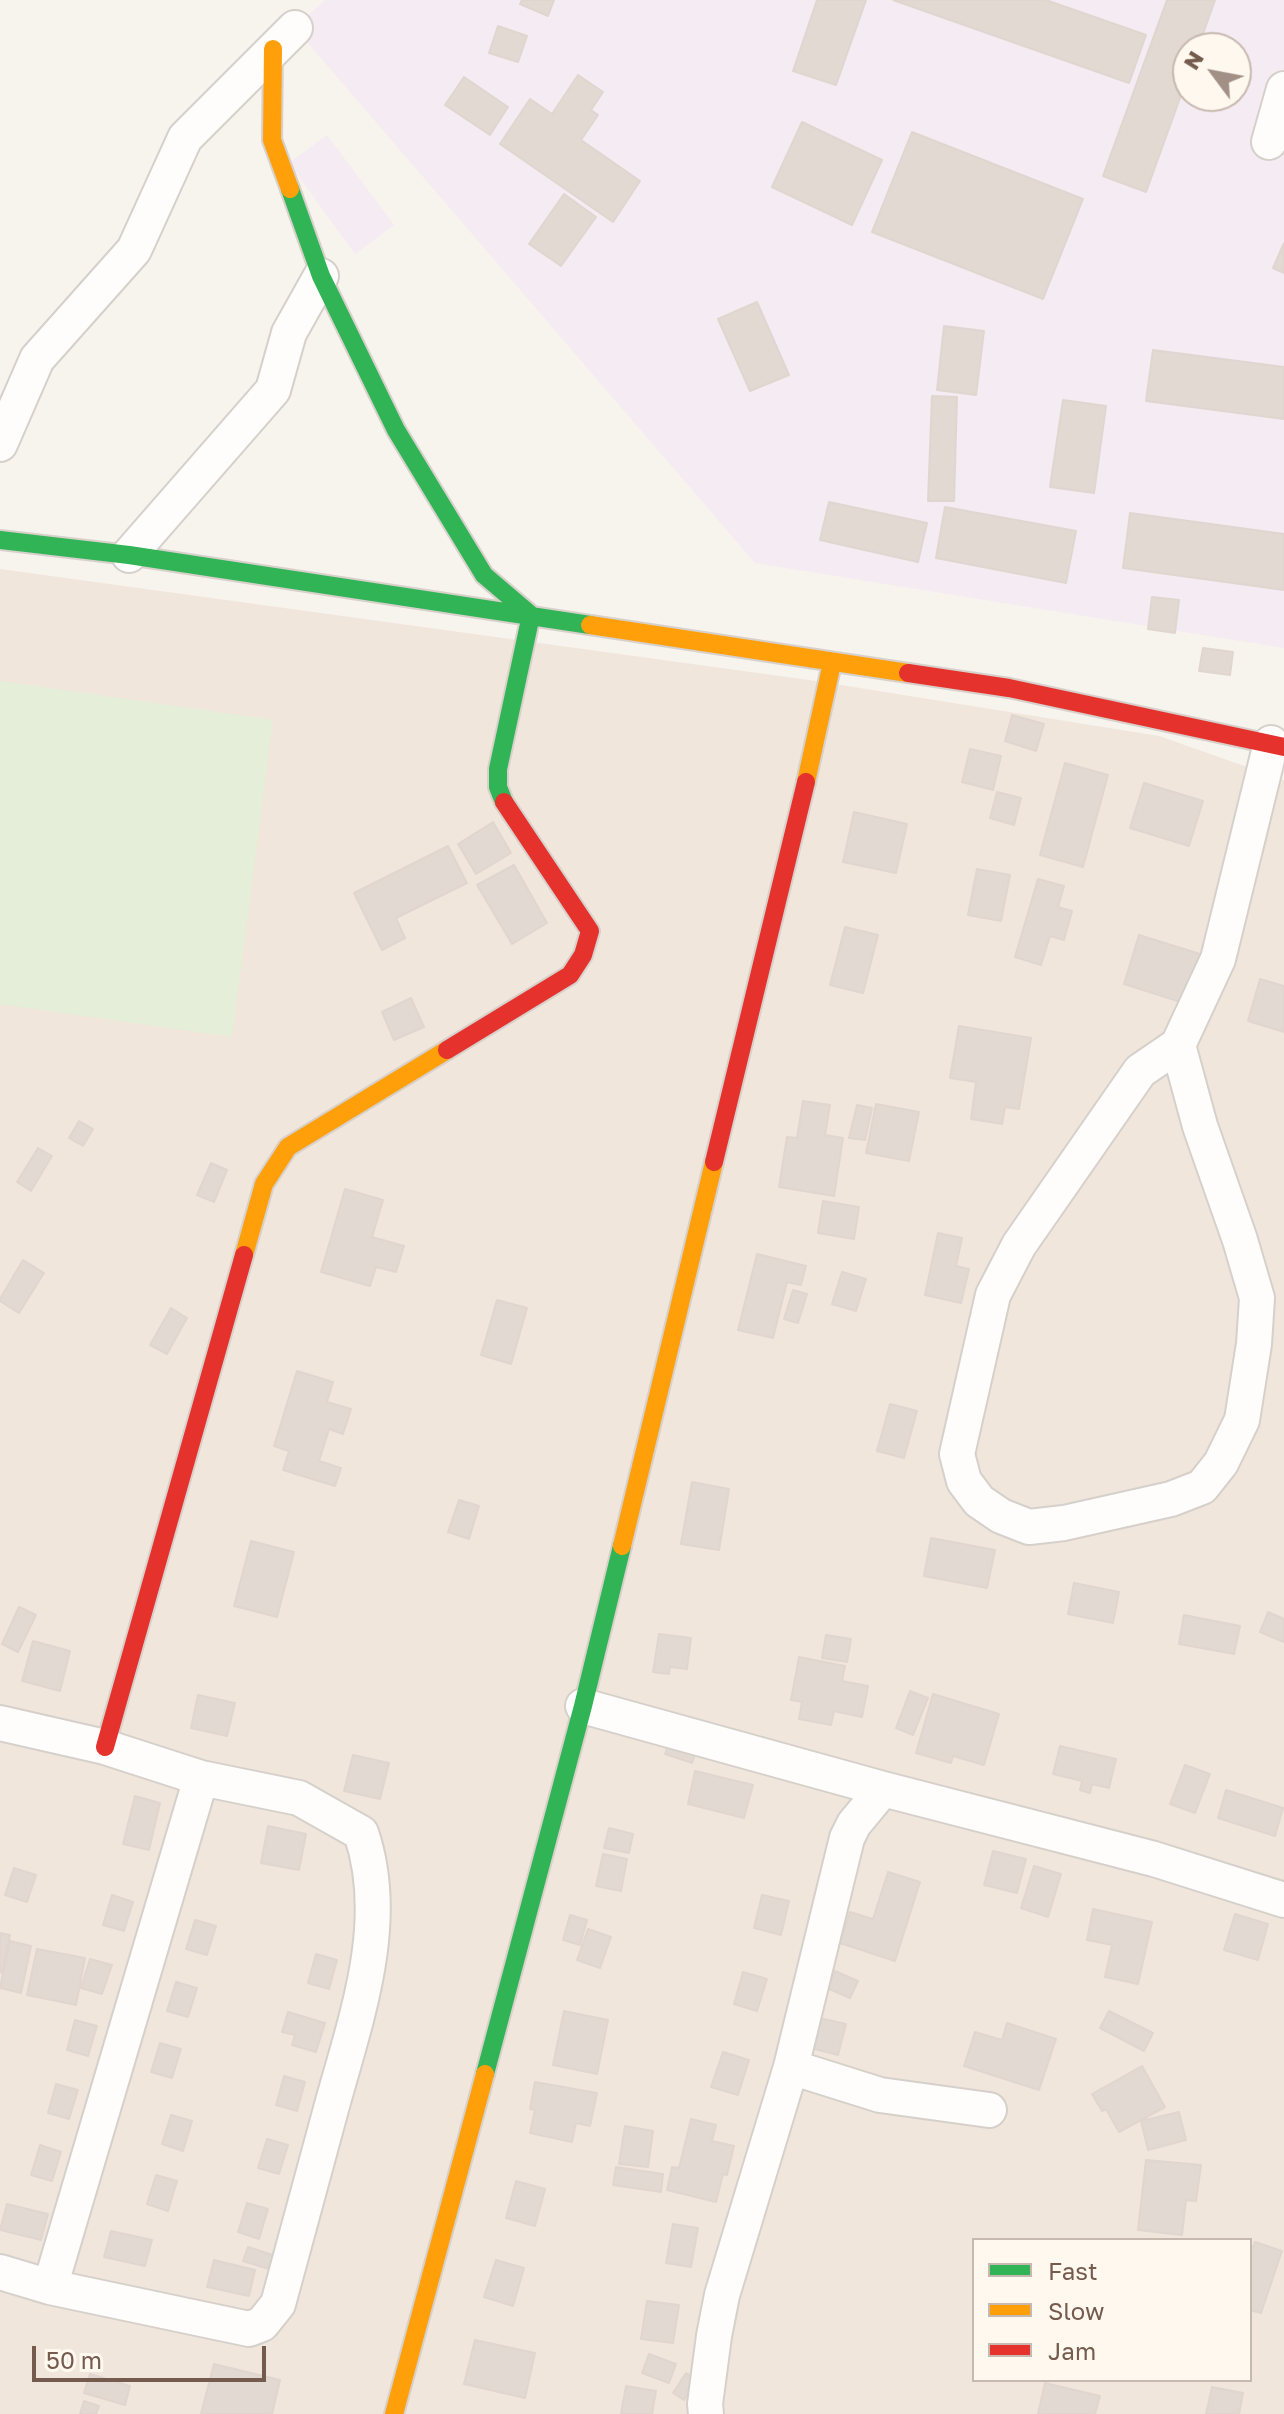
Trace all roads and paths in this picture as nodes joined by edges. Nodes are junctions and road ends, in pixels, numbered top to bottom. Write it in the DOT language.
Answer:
graph roads {
  1 [pos="284,39"];
  2 [pos="1284,89"];
  3 [pos="1269,142"];
  4 [pos="321,276"];
  5 [pos="0,444"];
  6 [pos="0,540"];
  7 [pos="129,555"];
  8 [pos="531,615"];
  9 [pos="832,663"];
  10 [pos="1277,745"];
  11 [pos="1178,1045"];
  12 [pos="583,1706"];
  13 [pos="0,1723"];
  14 [pos="105,1747"];
  15 [pos="201,1778"];
  16 [pos="883,1789"];
  17 [pos="1284,1900"];
  18 [pos="791,2067"];
  19 [pos="989,2110"];
  20 [pos="0,2272"];
  21 [pos="50,2287"];
  22 [pos="394,2414"];
  23 [pos="706,2414"];
  1 -- 4 [label="street"];
  1 -- 5 [label="street"];
  2 -- 3 [label="street"];
  4 -- 7 [label="street"];
  4 -- 8 [label="street"];
  6 -- 7 [label="street"];
  7 -- 8 [label="street"];
  8 -- 9 [label="street"];
  8 -- 14 [label="street"];
  9 -- 10 [label="street"];
  9 -- 12 [label="street"];
  10 -- 11 [label="street"];
  11 -- 11 [label="street"];
  12 -- 16 [label="street"];
  12 -- 22 [label="street"];
  13 -- 14 [label="street"];
  14 -- 15 [label="street"];
  15 -- 21 [label="street"];
  15 -- 21 [label="street"];
  16 -- 17 [label="street"];
  16 -- 18 [label="street"];
  18 -- 19 [label="street"];
  18 -- 23 [label="street"];
  20 -- 21 [label="street"];
}
